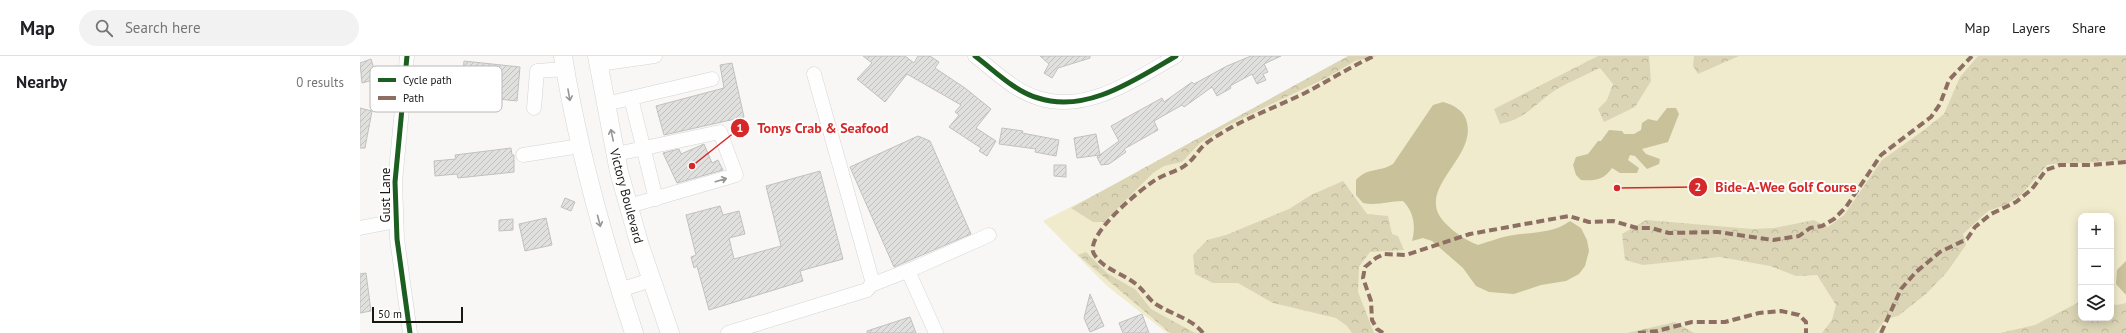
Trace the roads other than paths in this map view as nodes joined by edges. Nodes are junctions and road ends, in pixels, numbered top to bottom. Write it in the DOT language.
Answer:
graph roads {
  1 [pos="407,56"];
  2 [pos="655,56"];
  3 [pos="975,56"];
  4 [pos="1176,56"];
  5 [pos="626,58"];
  6 [pos="598,60"];
  7 [pos="564,62"];
  8 [pos="406,66"];
  9 [pos="814,74"];
  10 [pos="712,79"];
  11 [pos="631,98"];
  12 [pos="606,104"];
  13 [pos="534,108"];
  14 [pos="402,112"];
  15 [pos="580,146"];
  16 [pos="643,150"];
  17 [pos="616,154"];
  18 [pos="523,155"];
  19 [pos="656,199"];
  20 [pos="629,206"];
  21 [pos="396,221"];
  22 [pos="360,228"];
  23 [pos="989,235"];
  24 [pos="908,271"];
  25 [pos="651,280"];
  26 [pos="871,285"];
  27 [pos="620,290"];
  28 [pos="410,333"];
  29 [pos="634,333"];
  30 [pos="670,333"];
  31 [pos="728,333"];
  32 [pos="936,333"];
  1 -- 8 [label="street, Gust Lane"];
  2 -- 5 [label="street"];
  3 -- 4 [label="street"];
  5 -- 6 [label="street"];
  6 -- 12 [label="main road, Victory Boulevard"];
  7 -- 13 [label="street"];
  7 -- 15 [label="main road, one-way"];
  9 -- 26 [label="street"];
  10 -- 11 [label="street"];
  11 -- 12 [label="street"];
  11 -- 16 [label="street"];
  17 -- 12 [label="main road, Victory Boulevard, one-way"];
  14 -- 21 [label="street, Gust Lane"];
  15 -- 18 [label="street"];
  15 -- 27 [label="main road, one-way"];
  16 -- 17 [label="street"];
  16 -- 19 [label="street"];
  19 -- 16 [label="street, one-way"];
  17 -- 20 [label="main road, Victory Boulevard"];
  19 -- 20 [label="street"];
  20 -- 25 [label="main road, Victory Boulevard"];
  21 -- 22 [label="street"];
  21 -- 28 [label="street, Gust Lane"];
  23 -- 24 [label="street"];
  24 -- 26 [label="street"];
  24 -- 32 [label="street"];
  25 -- 27 [label="street"];
  25 -- 30 [label="main road, Victory Boulevard"];
  26 -- 31 [label="street"];
  27 -- 29 [label="main road"];
}
